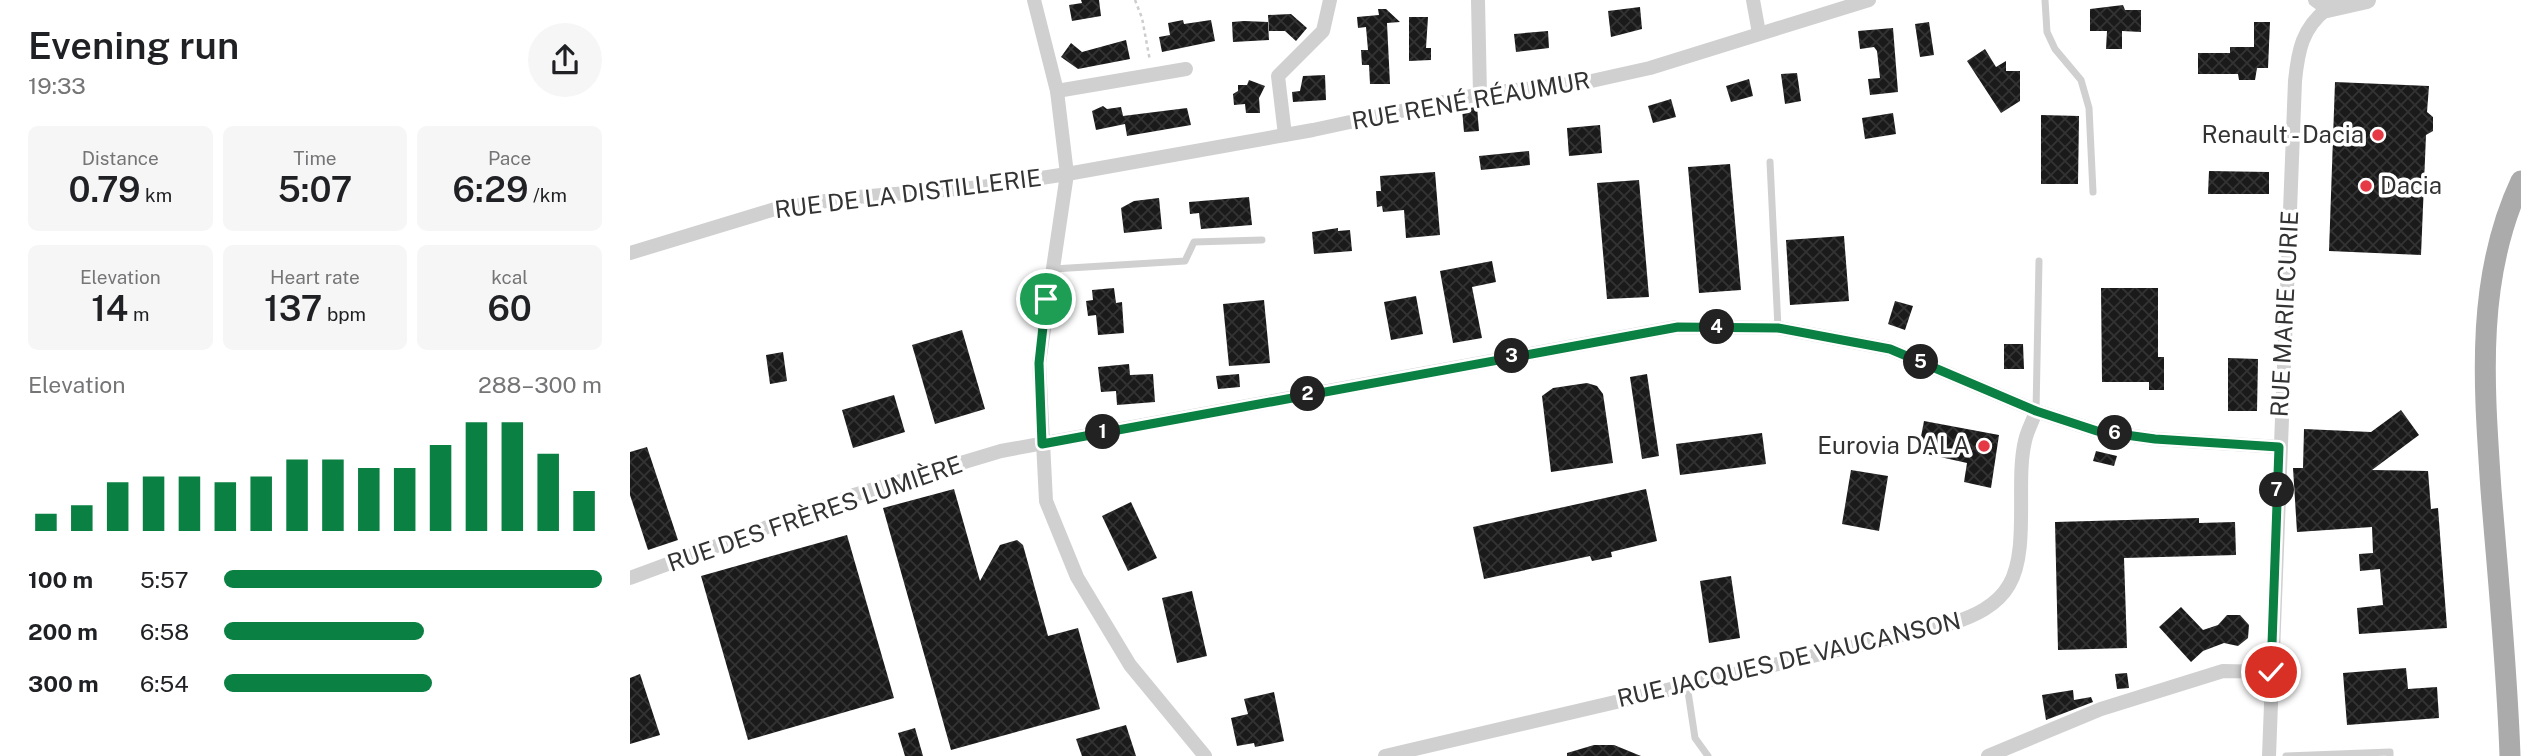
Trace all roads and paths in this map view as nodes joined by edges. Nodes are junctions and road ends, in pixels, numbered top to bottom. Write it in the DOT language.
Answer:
graph roads {
  1 [pos="1034,0"];
  2 [pos="1135,0"];
  3 [pos="1331,0"];
  4 [pos="1478,0"];
  5 [pos="1752,0"];
  6 [pos="1869,0"];
  7 [pos="2045,0"];
  8 [pos="2367,0"];
  9 [pos="2321,4"];
  10 [pos="1759,33"];
  11 [pos="1186,69"];
  12 [pos="1152,75"];
  13 [pos="1057,91"];
  14 [pos="1480,94"];
  15 [pos="1285,135"];
  16 [pos="1770,162"];
  17 [pos="1067,174"];
  18 [pos="2521,181"];
  19 [pos="2093,192"];
  20 [pos="1262,240"];
  21 [pos="630,253"];
  22 [pos="2039,261"];
  23 [pos="1053,269"];
  24 [pos="1778,328"];
  25 [pos="2036,411"];
  26 [pos="1042,444"];
  27 [pos="2279,447"];
  28 [pos="630,578"];
  29 [pos="2271,672"];
  30 [pos="1687,685"];
  31 [pos="2511,754"];
  32 [pos="1205,756"];
  33 [pos="1385,756"];
  34 [pos="1708,756"];
  35 [pos="1988,756"];
  36 [pos="2269,756"];
  37 [pos="2286,756"];
  38 [pos="2390,756"];
  1 -- 13 [label="street"];
  2 -- 12 [label="path"];
  3 -- 15 [label="street"];
  4 -- 14 [label="street"];
  5 -- 10 [label="street"];
  6 -- 10 [label="street, RUE RENÉ RÉAUMUR"];
  7 -- 19 [label="lane"];
  8 -- 9 [label="street"];
  9 -- 27 [label="street, RUE MARIE CURIE"];
  10 -- 14 [label="street, RUE RENÉ RÉAUMUR"];
  11 -- 12 [label="street"];
  12 -- 13 [label="street"];
  13 -- 17 [label="street"];
  14 -- 15 [label="street, RUE RENÉ RÉAUMUR"];
  15 -- 17 [label="street, RUE RENÉ RÉAUMUR"];
  16 -- 24 [label="lane"];
  17 -- 21 [label="street, RUE DE LA DISTILLERIE"];
  17 -- 23 [label="street"];
  18 -- 31 [label="main road"];
  20 -- 23 [label="lane"];
  22 -- 25 [label="lane"];
  23 -- 26 [label="street"];
  24 -- 25 [label="street, RUE DES FRÈRES LUMIÈRE"];
  24 -- 26 [label="street, RUE DES FRÈRES LUMIÈRE"];
  25 -- 27 [label="street, RUE DES FRÈRES LUMIÈRE"];
  25 -- 30 [label="street, RUE JACQUES DE VAUCANSON"];
  26 -- 28 [label="street, RUE DES FRÈRES LUMIÈRE"];
  26 -- 32 [label="street"];
  27 -- 29 [label="street, RUE MARIE CURIE"];
  29 -- 35 [label="street"];
  29 -- 36 [label="street, RUE MARIE CURIE"];
  30 -- 33 [label="street, RUE JACQUES DE VAUCANSON"];
  30 -- 34 [label="lane"];
  37 -- 38 [label="lane"];
}
